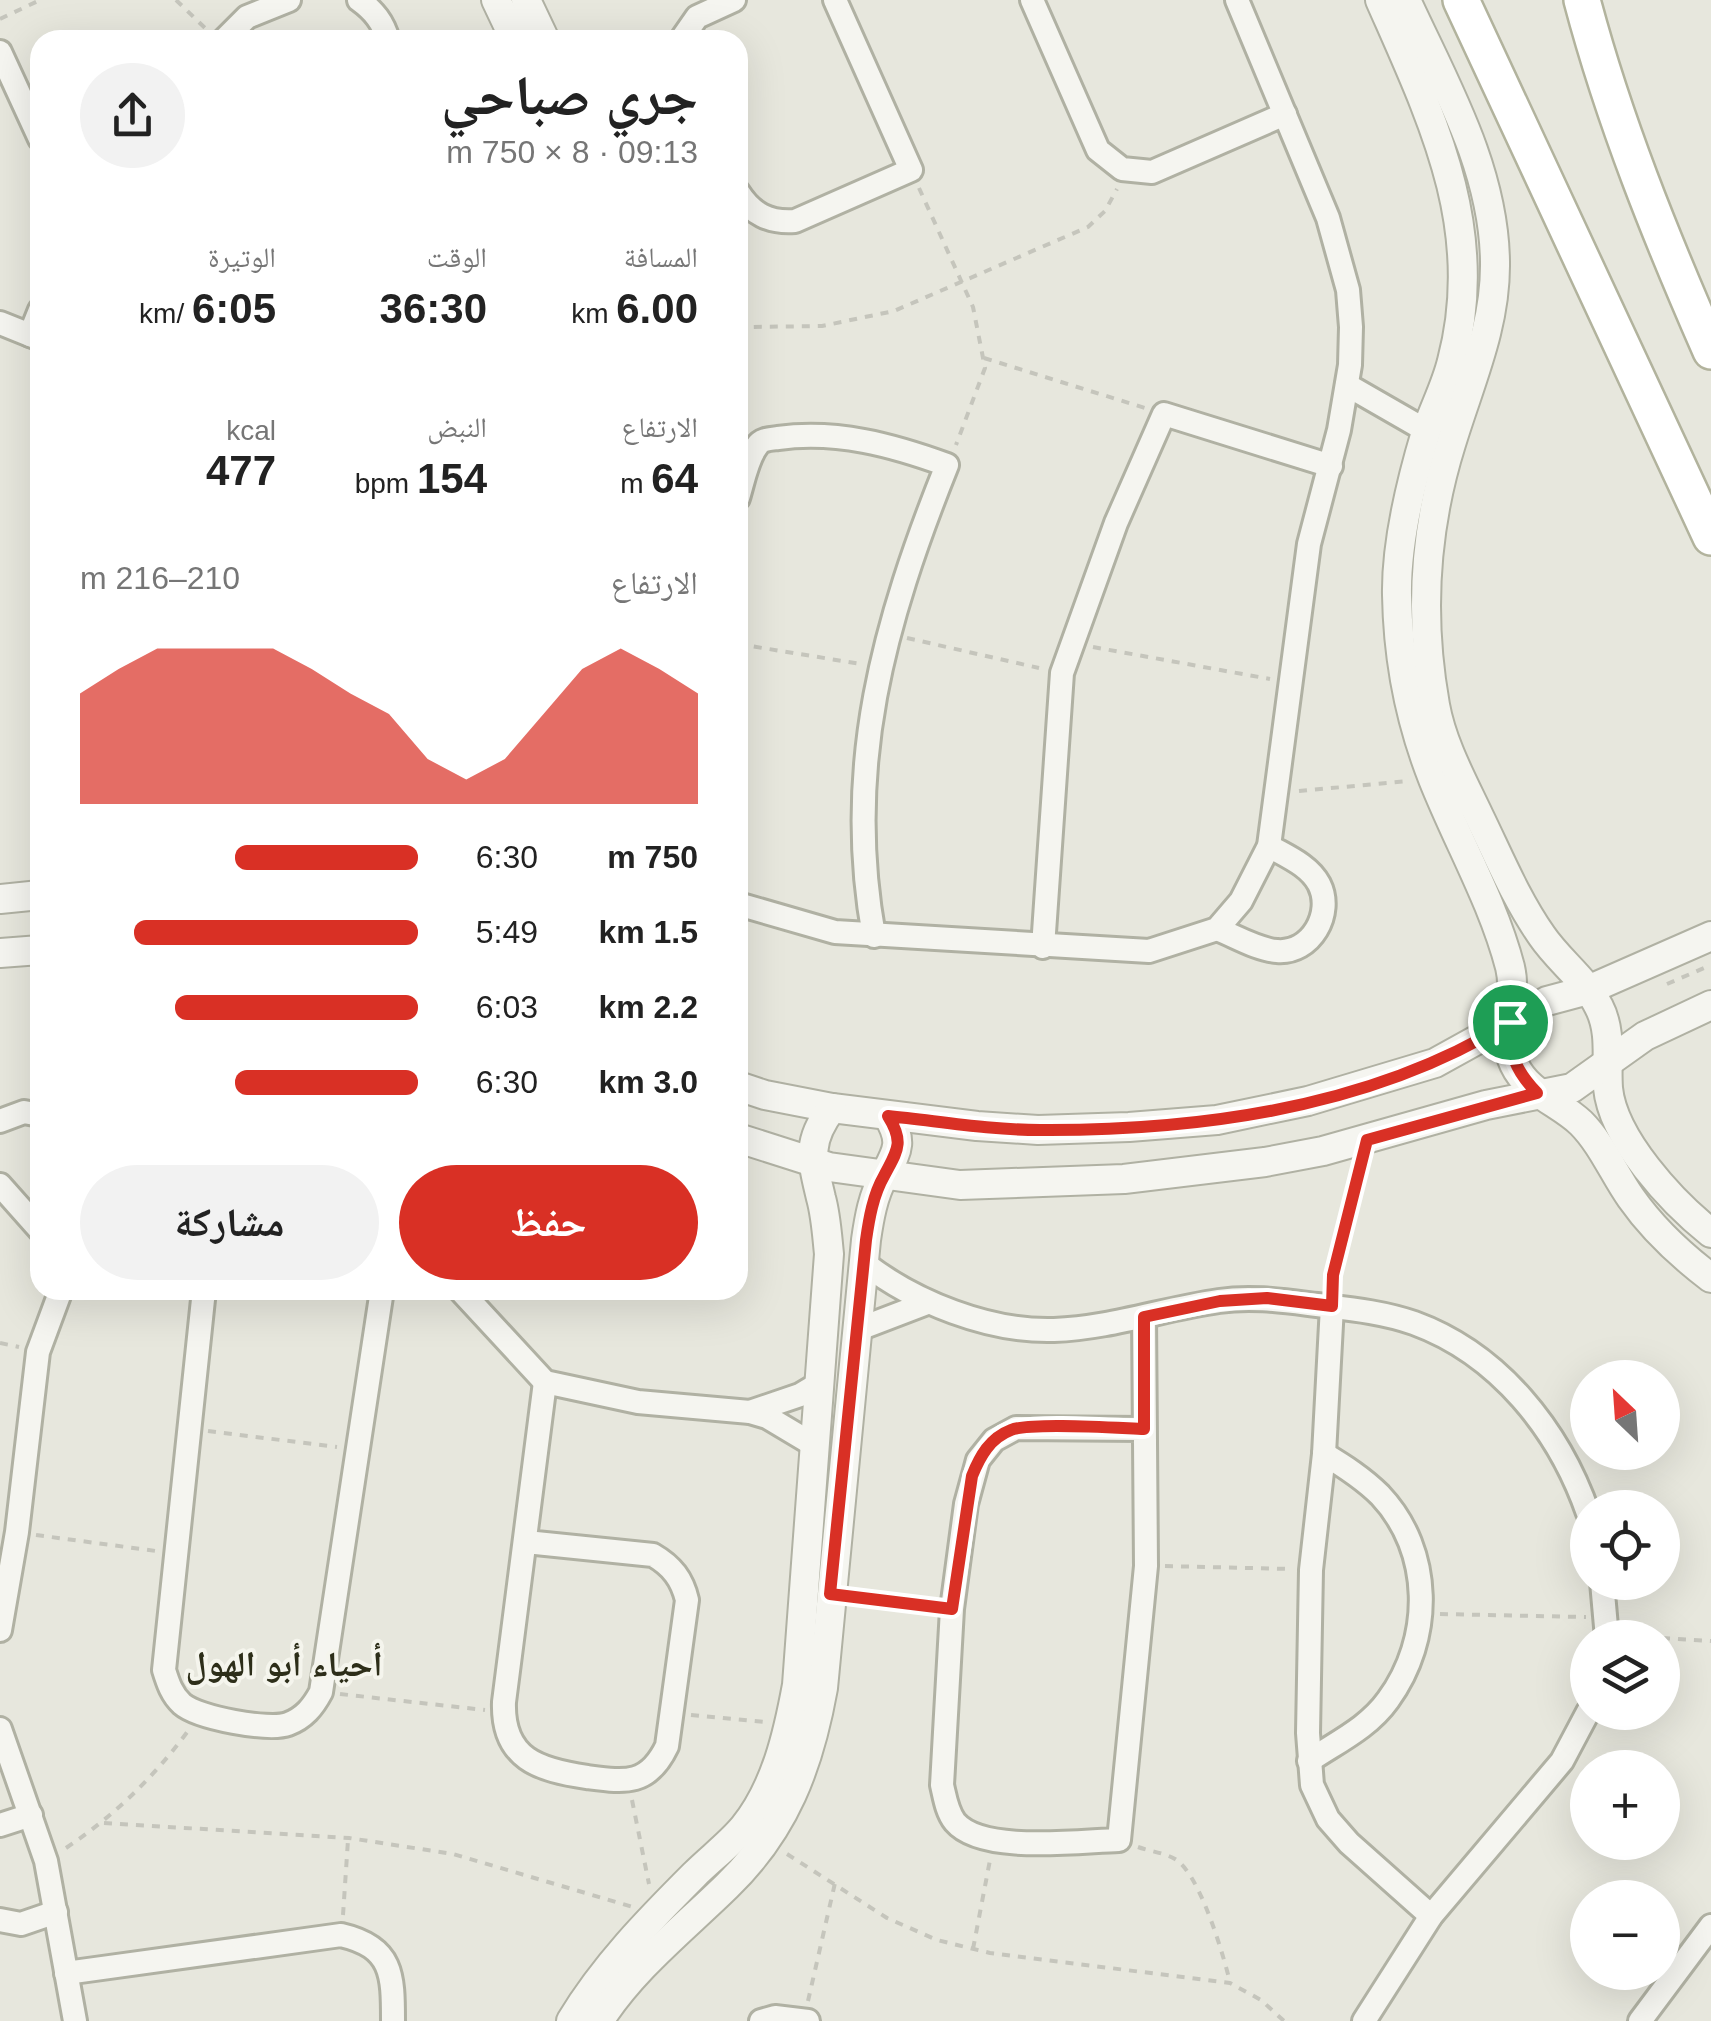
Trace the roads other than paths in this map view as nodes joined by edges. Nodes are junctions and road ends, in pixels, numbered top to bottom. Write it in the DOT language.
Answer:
graph roads {
  1 [pos="289,0"];
  2 [pos="359,0"];
  3 [pos="734,0"];
  4 [pos="834,0"];
  5 [pos="1032,0"];
  6 [pos="1237,0"];
  7 [pos="1380,0"];
  8 [pos="1406,0"];
  9 [pos="1461,0"];
  10 [pos="1582,0"];
  11 [pos="518,11"];
  12 [pos="224,30"];
  13 [pos="385,30"];
  14 [pos="536,30"];
  15 [pos="688,30"];
  16 [pos="0,52"];
  17 [pos="1285,114"];
  18 [pos="30,117"];
  19 [pos="748,206"];
  20 [pos="0,323"];
  21 [pos="30,335"];
  22 [pos="1711,351"];
  23 [pos="1347,385"];
  24 [pos="1426,431"];
  25 [pos="1331,466"];
  26 [pos="748,469"];
  27 [pos="1711,536"];
  28 [pos="1269,846"];
  29 [pos="30,896"];
  30 [pos="0,899"];
  31 [pos="748,907"];
  32 [pos="1217,929"];
  33 [pos="874,936"];
  34 [pos="1711,936"];
  35 [pos="1043,947"];
  36 [pos="30,951"];
  37 [pos="0,953"];
  38 [pos="1588,990"];
  39 [pos="1711,1005"];
  40 [pos="1510,1022"];
  41 [pos="1609,1060"];
  42 [pos="748,1089"];
  43 [pos="1537,1093"];
  44 [pos="832,1108"];
  45 [pos="30,1113"];
  46 [pos="888,1116"];
  47 [pos="0,1121"];
  48 [pos="748,1141"];
  49 [pos="811,1163"];
  50 [pos="884,1176"];
  51 [pos="0,1184"];
  52 [pos="30,1218"];
  53 [pos="1711,1233"];
  54 [pos="864,1263"];
  55 [pos="1711,1278"];
  56 [pos="57,1300"];
  57 [pos="203,1300"];
  58 [pos="380,1300"];
  59 [pos="469,1300"];
  60 [pos="926,1303"];
  61 [pos="1332,1306"];
  62 [pos="1144,1317"];
  63 [pos="859,1329"];
  64 [pos="545,1382"];
  65 [pos="820,1384"];
  66 [pos="750,1412"];
  67 [pos="1144,1429"];
  68 [pos="814,1445"];
  69 [pos="1324,1454"];
  70 [pos="1580,1490"];
  71 [pos="526,1542"];
  72 [pos="0,1630"];
  73 [pos="0,1729"];
  74 [pos="1578,1730"];
  75 [pos="1309,1760"];
  76 [pos="31,1814"];
  77 [pos="0,1824"];
  78 [pos="755,1834"];
  79 [pos="56,1912"];
  80 [pos="1431,1916"];
  81 [pos="0,1920"];
  82 [pos="1711,1926"];
  83 [pos="66,1973"];
  84 [pos="75,2021"];
  85 [pos="392,2021"];
  86 [pos="571,2021"];
  87 [pos="600,2021"];
  88 [pos="760,2021"];
  89 [pos="806,2021"];
  90 [pos="1364,2021"];
  91 [pos="1640,2021"];
  1 -- 12 [label="street"];
  2 -- 13 [label="street"];
  3 -- 15 [label="street"];
  4 -- 19 [label="street"];
  5 -- 17 [label="street"];
  6 -- 17 [label="street"];
  7 -- 24 [label="street"];
  8 -- 38 [label="street"];
  9 -- 27 [label="main road"];
  10 -- 22 [label="main road"];
  11 -- 14 [label="street"];
  16 -- 18 [label="street"];
  17 -- 23 [label="street"];
  20 -- 21 [label="street"];
  23 -- 24 [label="street"];
  23 -- 25 [label="street"];
  24 -- 40 [label="street"];
  25 -- 28 [label="street"];
  25 -- 35 [label="street"];
  26 -- 33 [label="street"];
  28 -- 32 [label="street"];
  28 -- 32 [label="street"];
  29 -- 30 [label="street"];
  31 -- 33 [label="street"];
  32 -- 35 [label="street"];
  33 -- 35 [label="street"];
  34 -- 38 [label="street"];
  36 -- 37 [label="street"];
  38 -- 40 [label="street"];
  38 -- 41 [label="street"];
  39 -- 41 [label="street"];
  40 -- 43 [label="street"];
  40 -- 46 [label="street"];
  41 -- 43 [label="street"];
  41 -- 53 [label="street"];
  42 -- 44 [label="street"];
  43 -- 50 [label="street"];
  43 -- 55 [label="street"];
  44 -- 46 [label="street"];
  44 -- 49 [label="street"];
  45 -- 47 [label="street"];
  46 -- 50 [label="street"];
  48 -- 49 [label="street"];
  49 -- 50 [label="street"];
  49 -- 65 [label="street"];
  50 -- 54 [label="street"];
  51 -- 52 [label="street"];
  54 -- 60 [label="street"];
  54 -- 63 [label="street"];
  56 -- 72 [label="street"];
  57 -- 58 [label="street"];
  59 -- 64 [label="street"];
  60 -- 62 [label="street"];
  60 -- 63 [label="street"];
  61 -- 62 [label="street"];
  61 -- 69 [label="street"];
  61 -- 70 [label="street"];
  62 -- 67 [label="street"];
  63 -- 78 [label="street"];
  64 -- 66 [label="street"];
  64 -- 71 [label="street"];
  65 -- 66 [label="street"];
  65 -- 68 [label="street"];
  66 -- 68 [label="street"];
  67 -- 67 [label="street"];
  68 -- 78 [label="street"];
  69 -- 75 [label="street"];
  69 -- 75 [label="street"];
  71 -- 71 [label="street"];
  73 -- 76 [label="street"];
  74 -- 80 [label="street"];
  75 -- 80 [label="street"];
  76 -- 77 [label="street"];
  76 -- 79 [label="street"];
  78 -- 86 [label="street"];
  78 -- 87 [label="street"];
  79 -- 81 [label="street"];
  79 -- 83 [label="street"];
  80 -- 90 [label="street"];
  82 -- 91 [label="street"];
  83 -- 84 [label="street"];
  83 -- 85 [label="street"];
  88 -- 89 [label="street"];
}
